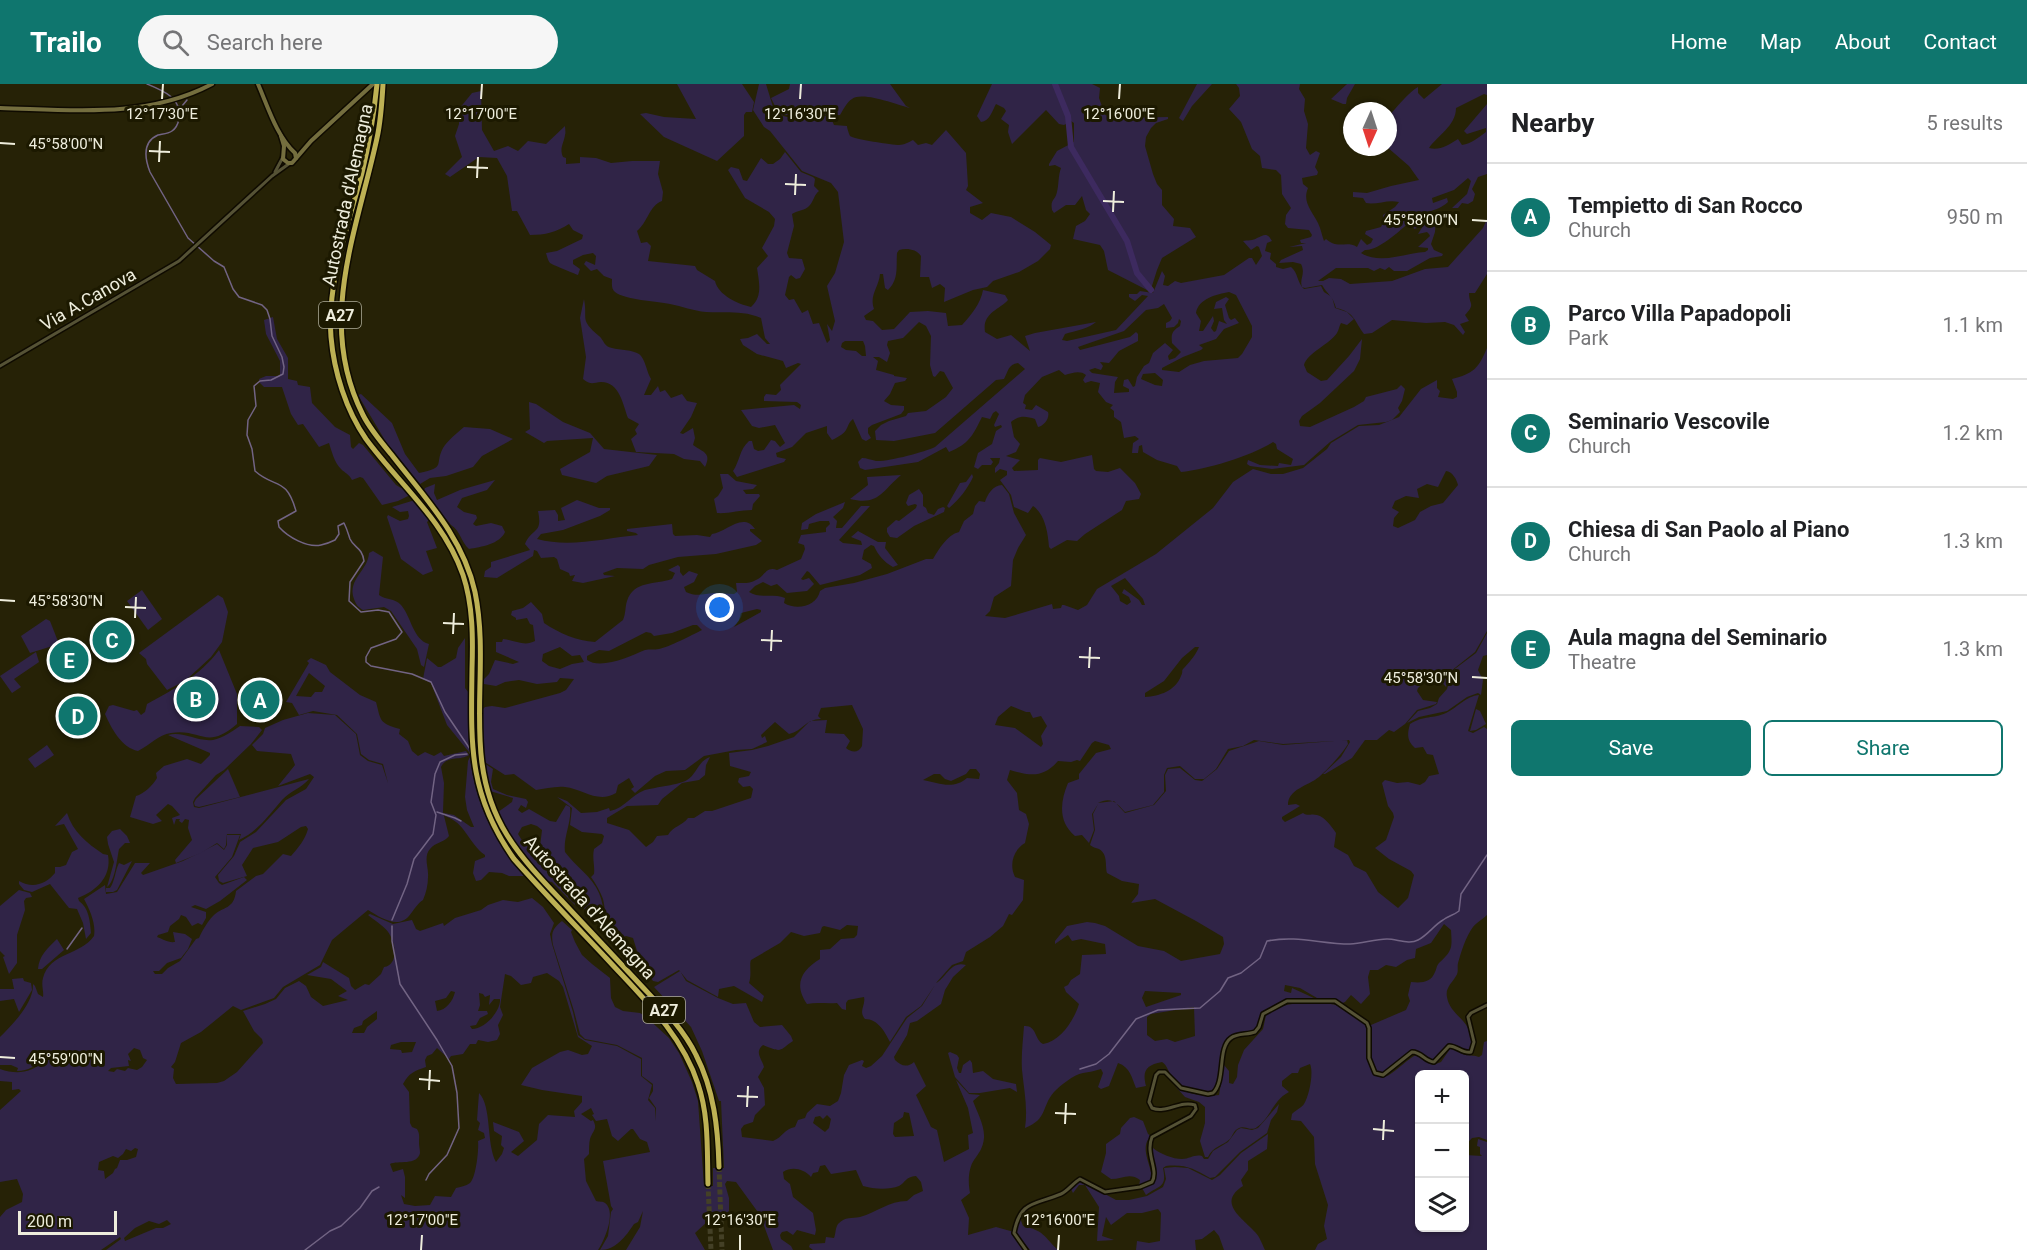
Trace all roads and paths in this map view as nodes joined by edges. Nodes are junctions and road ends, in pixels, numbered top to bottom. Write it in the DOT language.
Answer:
graph roads {
  1 [pos="212,84"];
  2 [pos="373,84"];
  3 [pos="377,84"];
  4 [pos="383,84"];
  5 [pos="258,85"];
  6 [pos="0,108"];
  7 [pos="281,136"];
  8 [pos="306,145"];
  9 [pos="292,151"];
  10 [pos="283,155"];
  11 [pos="294,161"];
  12 [pos="272,176"];
  13 [pos="0,366"];
  14 [pos="1487,1005"];
  15 [pos="719,1167"];
  16 [pos="708,1184"];
  17 [pos="1026,1250"];
  1 -- 6 [label="main road"];
  2 -- 8 [label="main road"];
  3 -- 16 [label="highway, Autostrada d'Alemagna / A27"];
  4 -- 15 [label="highway, Autostrada d'Alemagna / A27"];
  5 -- 7 [label="main road"];
  7 -- 9 [label="main road"];
  7 -- 10 [label="main road"];
  8 -- 9 [label="main road"];
  8 -- 11 [label="main road"];
  9 -- 10 [label="main road"];
  9 -- 11 [label="main road"];
  10 -- 11 [label="main road"];
  10 -- 12 [label="street"];
  11 -- 12 [label="street"];
  12 -- 13 [label="street, Via A.Canova"];
  14 -- 17 [label="street"];
}
